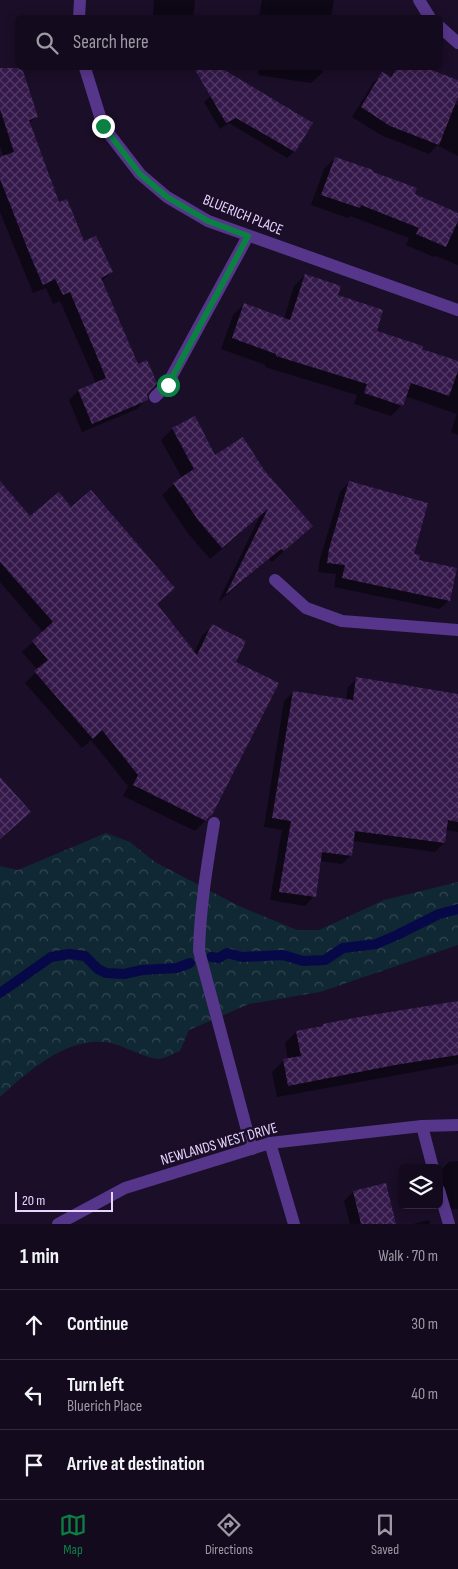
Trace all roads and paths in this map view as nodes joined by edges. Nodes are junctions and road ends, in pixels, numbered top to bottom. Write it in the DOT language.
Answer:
graph roads {
  1 [pos="80,0"];
  2 [pos="419,0"];
  3 [pos="79,15"];
  4 [pos="428,15"];
  5 [pos="443,30"];
  6 [pos="458,44"];
  7 [pos="86,70"];
  8 [pos="248,236"];
  9 [pos="458,310"];
  10 [pos="155,397"];
  11 [pos="275,580"];
  12 [pos="458,630"];
  13 [pos="214,823"];
  14 [pos="458,1125"];
  15 [pos="422,1126"];
  16 [pos="270,1144"];
  17 [pos="252,1149"];
  18 [pos="432,1164"];
  19 [pos="443,1205"];
  20 [pos="58,1224"];
  21 [pos="294,1224"];
  22 [pos="448,1224"];
  1 -- 3 [label="street"];
  2 -- 4 [label="street"];
  5 -- 6 [label="street"];
  7 -- 8 [label="street, BLUERICH PLACE"];
  8 -- 9 [label="street, BLUERICH PLACE"];
  8 -- 10 [label="street"];
  11 -- 12 [label="street"];
  13 -- 17 [label="street"];
  14 -- 15 [label="street, NEWLANDS WEST DRIVE"];
  15 -- 16 [label="street, NEWLANDS WEST DRIVE"];
  15 -- 18 [label="street"];
  16 -- 17 [label="street, NEWLANDS WEST DRIVE"];
  16 -- 21 [label="street"];
  17 -- 20 [label="street, NEWLANDS WEST DRIVE"];
  19 -- 22 [label="street"];
}
